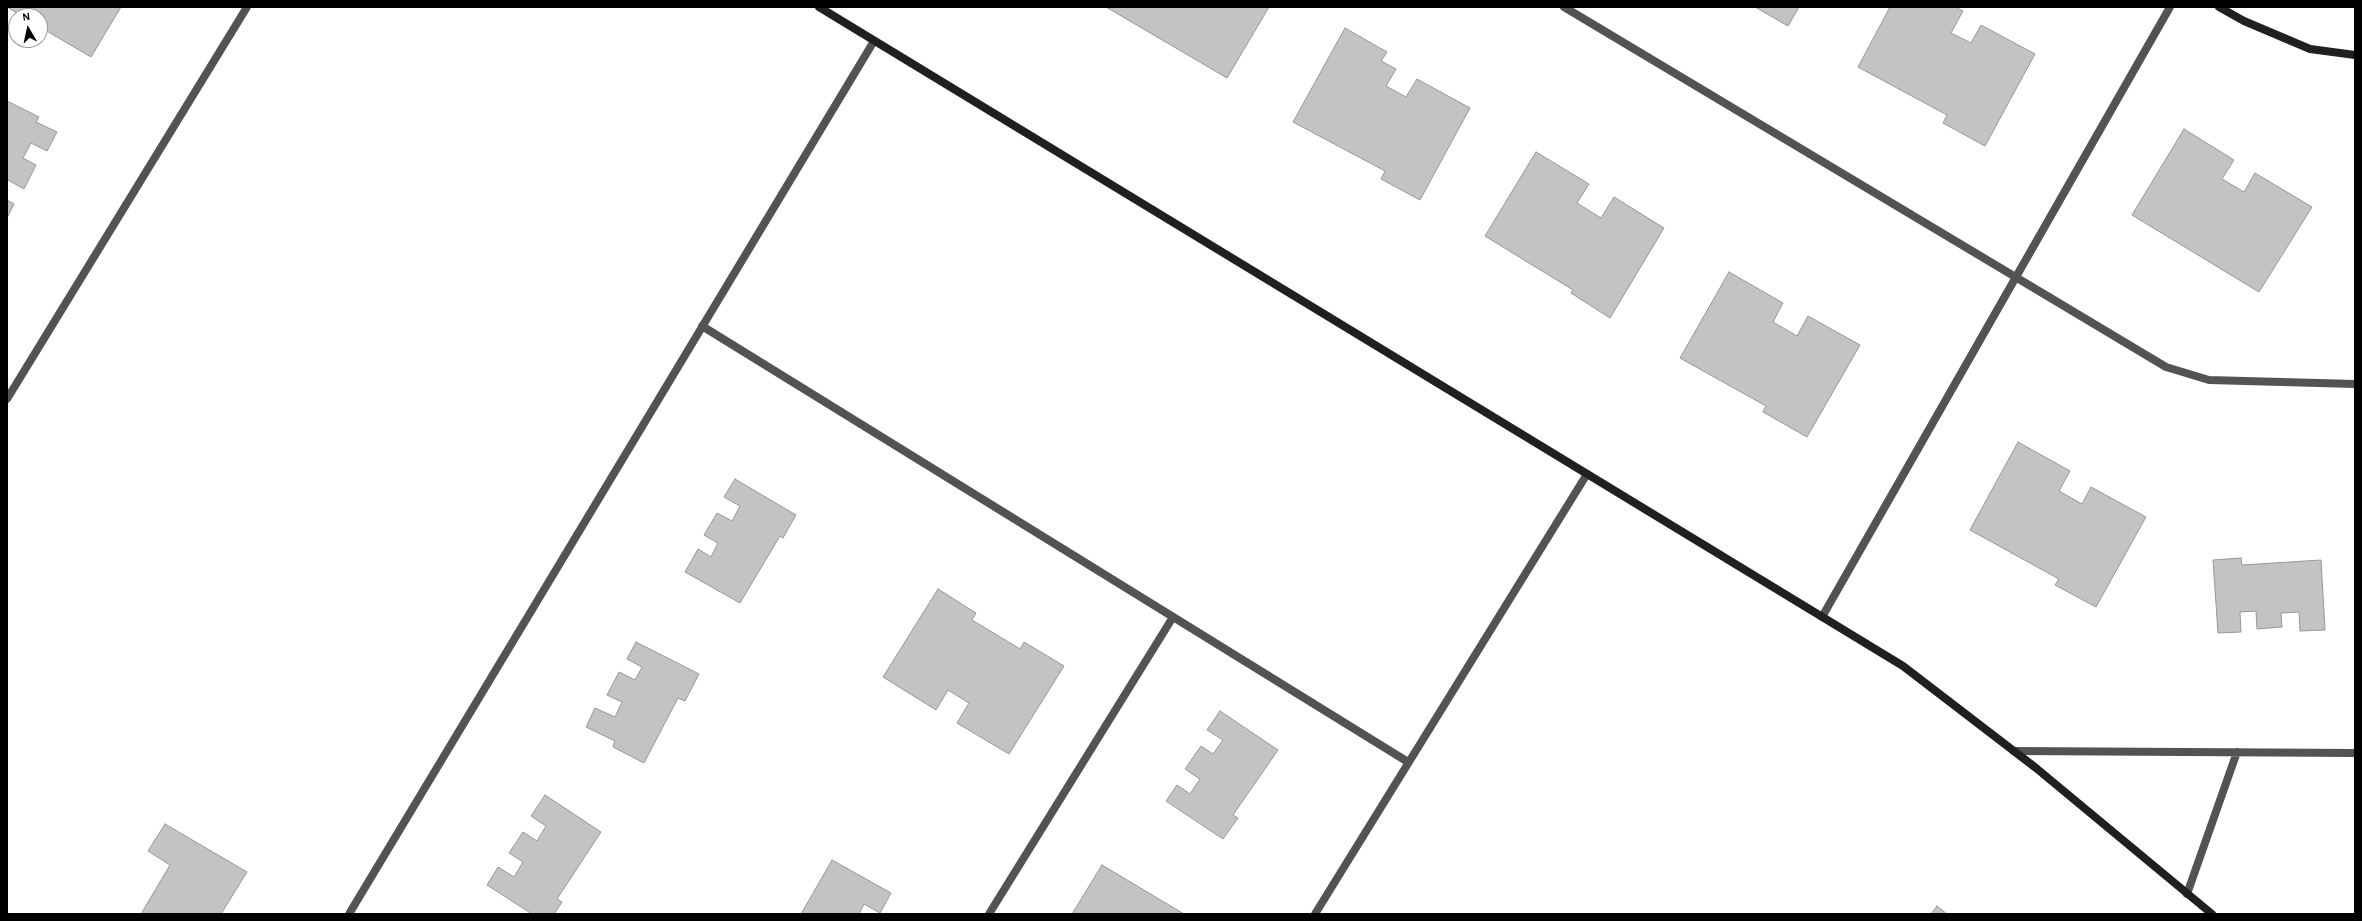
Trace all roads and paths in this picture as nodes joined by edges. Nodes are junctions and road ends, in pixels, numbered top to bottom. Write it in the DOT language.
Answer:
graph roads {
  1 [pos="247,7"];
  2 [pos="818,7"];
  3 [pos="1564,7"];
  4 [pos="2170,7"];
  5 [pos="2219,7"];
  6 [pos="874,41"];
  7 [pos="2355,55"];
  8 [pos="2016,277"];
  9 [pos="702,326"];
  10 [pos="2355,384"];
  11 [pos="7,399"];
  12 [pos="1586,474"];
  13 [pos="1173,617"];
  14 [pos="1822,617"];
  15 [pos="2014,751"];
  16 [pos="2237,752"];
  17 [pos="2355,753"];
  18 [pos="1408,762"];
  19 [pos="2187,894"];
  20 [pos="349,914"];
  21 [pos="989,914"];
  22 [pos="1315,914"];
  23 [pos="2212,914"];
  1 -- 11 [label="street"];
  2 -- 6 [label="street"];
  3 -- 8 [label="street"];
  4 -- 8 [label="street"];
  5 -- 7 [label="street"];
  6 -- 9 [label="street"];
  6 -- 12 [label="street"];
  8 -- 10 [label="street"];
  8 -- 14 [label="street"];
  9 -- 13 [label="street"];
  9 -- 20 [label="street"];
  12 -- 14 [label="street"];
  12 -- 18 [label="street"];
  13 -- 18 [label="street"];
  13 -- 21 [label="street"];
  14 -- 15 [label="street"];
  15 -- 16 [label="street"];
  15 -- 19 [label="street"];
  16 -- 17 [label="street"];
  16 -- 19 [label="street"];
  18 -- 22 [label="street"];
  19 -- 23 [label="street"];
}
